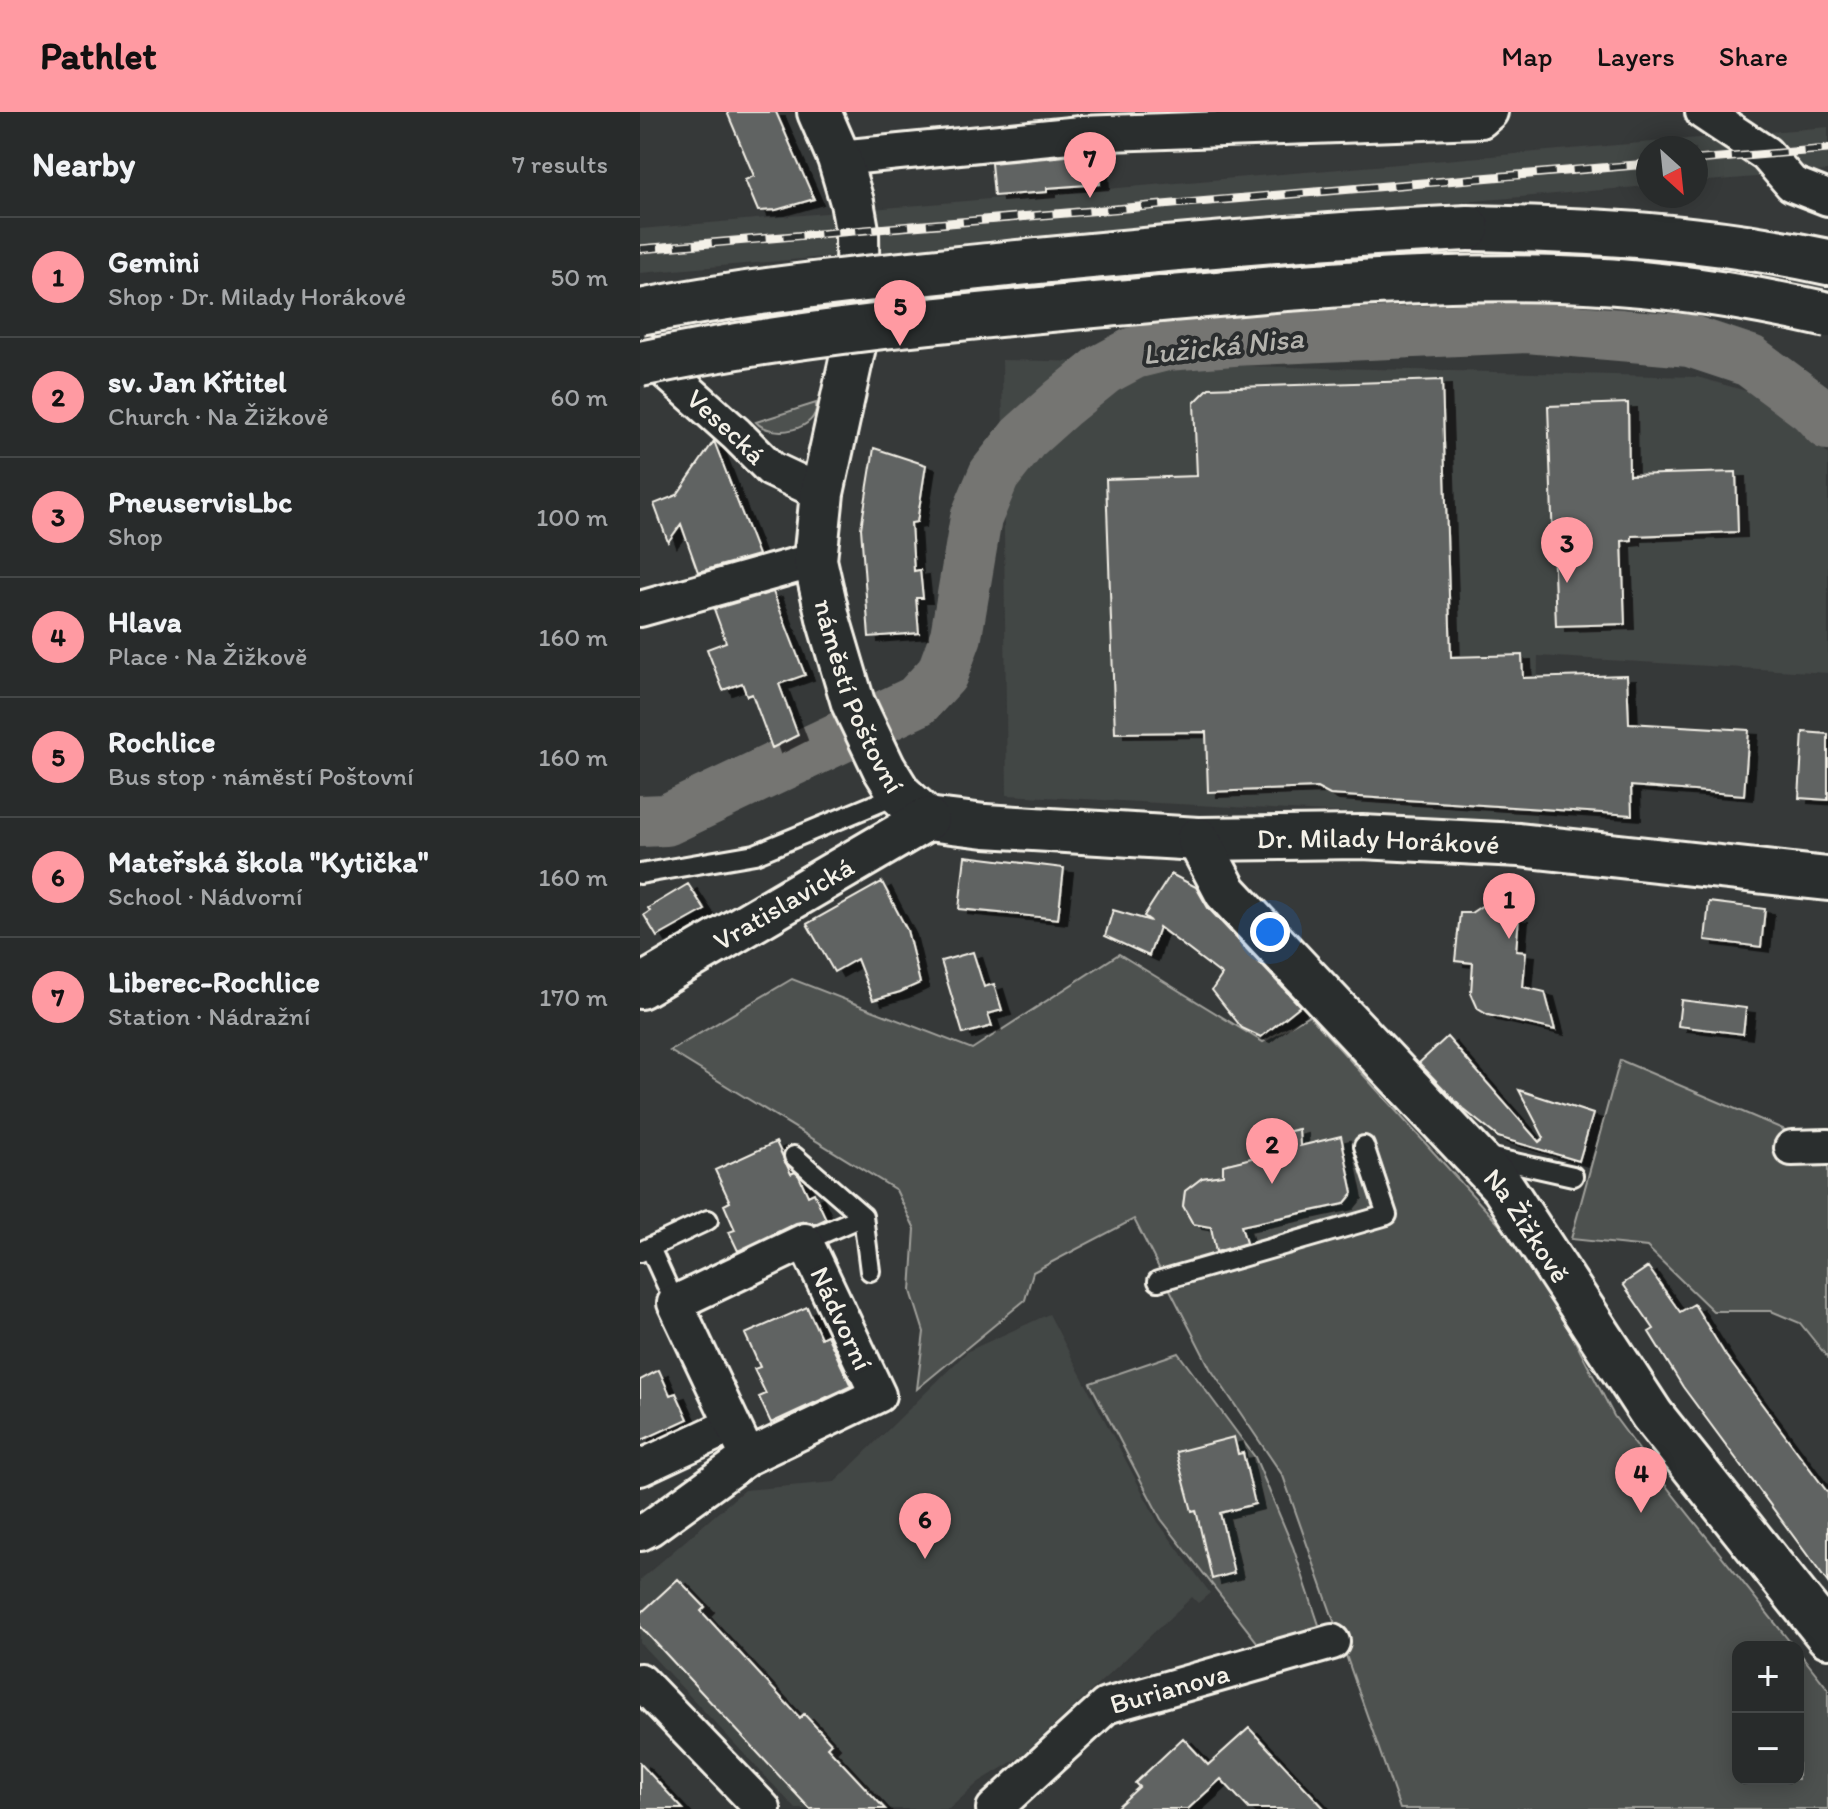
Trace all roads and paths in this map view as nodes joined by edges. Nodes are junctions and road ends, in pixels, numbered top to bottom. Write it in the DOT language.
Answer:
graph roads {
  1 [pos="819,112"];
  2 [pos="1490,112"];
  3 [pos="1703,112"];
  4 [pos="1438,117"];
  5 [pos="839,158"];
  6 [pos="1828,198"];
  7 [pos="1828,262"];
  8 [pos="640,312"];
  9 [pos="1828,315"];
  10 [pos="640,348"];
  11 [pos="664,362"];
  12 [pos="822,493"];
  13 [pos="815,560"];
  14 [pos="640,609"];
  15 [pos="903,794"];
  16 [pos="1198,839"];
  17 [pos="640,874"];
  18 [pos="1828,879"];
  19 [pos="640,987"];
  20 [pos="1364,1146"];
  21 [pos="1828,1147"];
  22 [pos="1792,1148"];
  23 [pos="1473,1153"];
  24 [pos="794,1156"];
  25 [pos="1573,1176"];
  26 [pos="863,1216"];
  27 [pos="708,1220"];
  28 [pos="805,1241"];
  29 [pos="645,1250"];
  30 [pos="870,1271"];
  31 [pos="1158,1281"];
  32 [pos="675,1303"];
  33 [pos="732,1425"];
  34 [pos="748,1457"];
  35 [pos="640,1468"];
  36 [pos="640,1533"];
  37 [pos="1828,1636"];
  38 [pos="1332,1642"];
  39 [pos="640,1681"];
  40 [pos="763,1809"];
  41 [pos="994,1809"];
  1 -- 5 [label="street, náměstí Poštovní"];
  2 -- 4 [label="street"];
  3 -- 6 [label="street"];
  4 -- 5 [label="street"];
  5 -- 12 [label="street, náměstí Poštovní"];
  7 -- 8 [label="highway, bridge"];
  9 -- 11 [label="highway, bridge"];
  10 -- 11 [label="street, Vesecká"];
  11 -- 12 [label="street, Vesecká"];
  12 -- 13 [label="street, náměstí Poštovní"];
  13 -- 14 [label="street, náměstí Poštovní"];
  13 -- 15 [label="street, náměstí Poštovní"];
  15 -- 16 [label="street, Dr. Milady Horákové"];
  15 -- 17 [label="lane"];
  15 -- 19 [label="street, Vratislavická"];
  16 -- 18 [label="street, Dr. Milady Horákové"];
  16 -- 23 [label="street, Na Žižkově"];
  20 -- 31 [label="lane"];
  21 -- 22 [label="street"];
  23 -- 25 [label="lane"];
  23 -- 37 [label="street, Na Žižkově"];
  24 -- 26 [label="lane"];
  26 -- 28 [label="lane, Nádvorní"];
  26 -- 30 [label="lane, Nádvorní"];
  27 -- 29 [label="lane"];
  28 -- 32 [label="street, Nádvorní"];
  28 -- 34 [label="street, Nádvorní"];
  29 -- 32 [label="lane"];
  32 -- 33 [label="street"];
  33 -- 34 [label="street"];
  33 -- 35 [label="street"];
  34 -- 36 [label="street, Nádvorní"];
  38 -- 41 [label="street, Burianova"];
  39 -- 40 [label="street"];
}
